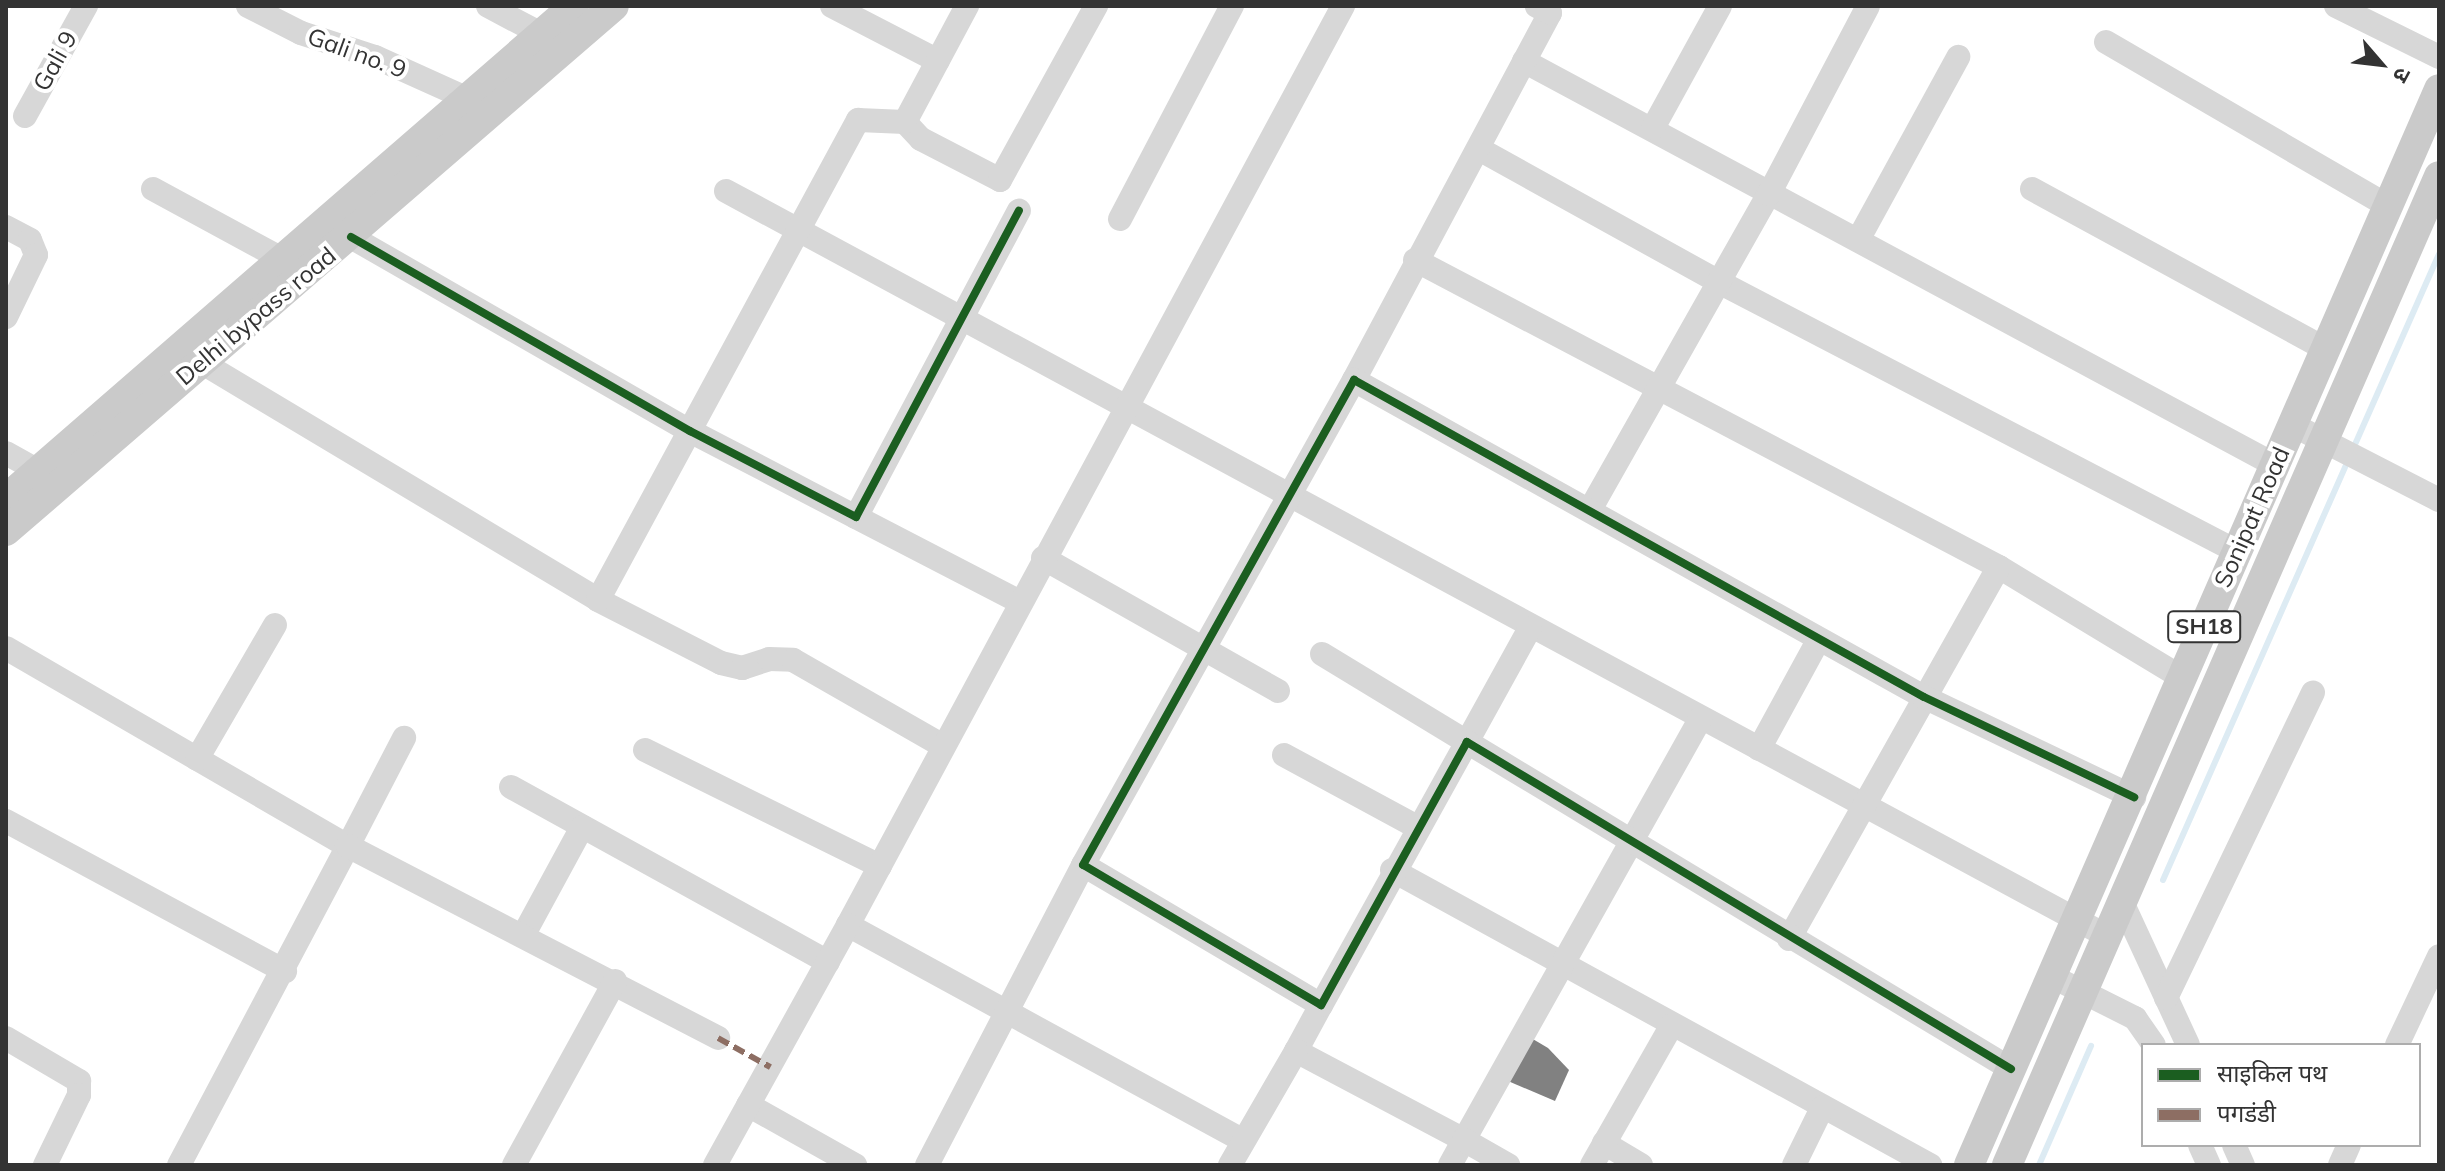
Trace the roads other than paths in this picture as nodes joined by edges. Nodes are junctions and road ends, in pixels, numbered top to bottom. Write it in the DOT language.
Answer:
graph roads {
  1 [pos="86,6"];
  2 [pos="248,6"];
  3 [pos="488,6"];
  4 [pos="574,6"];
  5 [pos="614,6"];
  6 [pos="832,6"];
  7 [pos="967,6"];
  8 [pos="1096,6"];
  9 [pos="1232,6"];
  10 [pos="1343,6"];
  11 [pos="1720,6"];
  12 [pos="1868,6"];
  13 [pos="2336,6"];
  14 [pos="1547,8"];
  15 [pos="541,34"];
  16 [pos="2106,42"];
  17 [pos="1958,57"];
  18 [pos="2439,57"];
  19 [pos="938,61"];
  20 [pos="1524,61"];
  21 [pos="2439,89"];
  22 [pos="466,98"];
  23 [pos="25,116"];
  24 [pos="905,122"];
  25 [pos="1653,128"];
  26 [pos="1479,149"];
  27 [pos="2439,176"];
  28 [pos="153,189"];
  29 [pos="2032,189"];
  30 [pos="726,191"];
  31 [pos="1769,194"];
  32 [pos="2389,207"];
  33 [pos="1019,211"];
  34 [pos="1120,219"];
  35 [pos="6,227"];
  36 [pos="798,232"];
  37 [pos="351,237"];
  38 [pos="1858,240"];
  39 [pos="282,259"];
  40 [pos="1415,260"];
  41 [pos="1719,282"];
  42 [pos="6,317"];
  43 [pos="962,320"];
  44 [pos="2326,349"];
  45 [pos="201,362"];
  46 [pos="1354,380"];
  47 [pos="1659,391"];
  48 [pos="1123,409"];
  49 [pos="2293,425"];
  50 [pos="690,431"];
  51 [pos="2324,437"];
  52 [pos="6,453"];
  53 [pos="2275,465"];
  54 [pos="39,471"];
  55 [pos="1289,495"];
  56 [pos="6,499"];
  57 [pos="2439,500"];
  58 [pos="1591,508"];
  59 [pos="856,517"];
  60 [pos="6,531"];
  61 [pos="2236,551"];
  62 [pos="1043,558"];
  63 [pos="1999,567"];
  64 [pos="598,600"];
  65 [pos="1020,602"];
  66 [pos="275,625"];
  67 [pos="1530,628"];
  68 [pos="1819,639"];
  69 [pos="6,648"];
  70 [pos="1202,648"];
  71 [pos="1322,654"];
  72 [pos="2182,678"];
  73 [pos="1278,691"];
  74 [pos="2313,692"];
  75 [pos="1924,697"];
  76 [pos="1701,718"];
  77 [pos="404,738"];
  78 [pos="1467,742"];
  79 [pos="943,746"];
  80 [pos="1759,749"];
  81 [pos="645,750"];
  82 [pos="1284,755"];
  83 [pos="197,759"];
  84 [pos="511,787"];
  85 [pos="2134,797"];
  86 [pos="1866,808"];
  87 [pos="6,821"];
  88 [pos="582,827"];
  89 [pos="1417,827"];
  90 [pos="1628,839"];
  91 [pos="348,846"];
  92 [pos="1083,865"];
  93 [pos="880,866"];
  94 [pos="1392,870"];
  95 [pos="2122,902"];
  96 [pos="2076,921"];
  97 [pos="848,925"];
  98 [pos="524,934"];
  99 [pos="2107,936"];
  100 [pos="1789,939"];
  101 [pos="2439,956"];
  102 [pos="828,962"];
  103 [pos="1562,964"];
  104 [pos="285,971"];
  105 [pos="2053,977"];
  106 [pos="615,981"];
  107 [pos="2084,989"];
  108 [pos="2166,998"];
  109 [pos="1321,1005"];
  110 [pos="1006,1011"];
  111 [pos="1672,1025"];
  112 [pos="6,1038"];
  113 [pos="718,1038"];
  114 [pos="2153,1043"];
  115 [pos="2187,1043"];
  116 [pos="2398,1043"];
  117 [pos="1296,1051"];
  118 [pos="2011,1069"];
  119 [pos="748,1105"];
  120 [pos="1822,1108"];
  121 [pos="1242,1140"];
  122 [pos="1464,1140"];
  123 [pos="1604,1143"];
  124 [pos="45,1165"];
  125 [pos="179,1165"];
  126 [pos="514,1165"];
  127 [pos="715,1165"];
  128 [pos="855,1165"];
  129 [pos="927,1165"];
  130 [pos="1230,1165"];
  131 [pos="1450,1165"];
  132 [pos="1508,1165"];
  133 [pos="1592,1165"];
  134 [pos="1641,1165"];
  135 [pos="1794,1165"];
  136 [pos="1930,1165"];
  137 [pos="1969,1165"];
  138 [pos="2007,1165"];
  1 -- 23 [label="street, Gali 9"];
  2 -- 22 [label="street, Gali no. 9"];
  3 -- 15 [label="street"];
  4 -- 15 [label="main road, Delhi bypass road"];
  5 -- 37 [label="main road, Delhi bypass road"];
  6 -- 19 [label="street"];
  7 -- 19 [label="street"];
  8 -- 24 [label="street"];
  9 -- 34 [label="street"];
  10 -- 48 [label="street"];
  11 -- 25 [label="street"];
  12 -- 31 [label="street"];
  13 -- 18 [label="street"];
  14 -- 20 [label="street"];
  15 -- 22 [label="main road, Delhi bypass road"];
  16 -- 32 [label="street"];
  17 -- 38 [label="street"];
  19 -- 24 [label="street"];
  20 -- 25 [label="street"];
  20 -- 26 [label="street"];
  21 -- 32 [label="main road, Sonipat Road / SH18"];
  22 -- 39 [label="main road, Delhi bypass road"];
  24 -- 36 [label="street"];
  25 -- 31 [label="street"];
  26 -- 40 [label="street"];
  26 -- 41 [label="street"];
  27 -- 51 [label="main road, Sonipat Road / SH18"];
  28 -- 39 [label="street"];
  29 -- 44 [label="street"];
  30 -- 36 [label="street"];
  31 -- 38 [label="street"];
  31 -- 41 [label="street"];
  32 -- 44 [label="main road, Sonipat Road / SH18"];
  33 -- 43 [label="street"];
  35 -- 42 [label="street"];
  36 -- 43 [label="street"];
  36 -- 50 [label="street"];
  37 -- 45 [label="main road, Delhi bypass road"];
  37 -- 50 [label="street"];
  38 -- 53 [label="street"];
  39 -- 54 [label="main road, Delhi bypass road"];
  40 -- 46 [label="street"];
  40 -- 47 [label="street"];
  41 -- 47 [label="street"];
  41 -- 61 [label="street"];
  43 -- 48 [label="street"];
  43 -- 59 [label="street"];
  44 -- 49 [label="main road, Sonipat Road / SH18"];
  45 -- 60 [label="main road, Delhi bypass road"];
  45 -- 64 [label="street"];
  46 -- 55 [label="street"];
  46 -- 58 [label="street"];
  47 -- 58 [label="street"];
  47 -- 63 [label="street"];
  48 -- 55 [label="street"];
  48 -- 62 [label="street"];
  49 -- 51 [label="street"];
  49 -- 53 [label="main road, Sonipat Road / SH18"];
  50 -- 59 [label="street"];
  50 -- 64 [label="street"];
  51 -- 57 [label="street"];
  51 -- 95 [label="main road, Sonipat Road / SH18"];
  52 -- 54 [label="street"];
  53 -- 61 [label="main road, Sonipat Road / SH18"];
  54 -- 56 [label="main road, Delhi bypass road"];
  55 -- 67 [label="street"];
  55 -- 70 [label="street"];
  58 -- 68 [label="street"];
  59 -- 65 [label="street"];
  61 -- 72 [label="main road, Sonipat Road / SH18"];
  62 -- 65 [label="street"];
  62 -- 70 [label="street"];
  63 -- 72 [label="street"];
  63 -- 75 [label="street"];
  64 -- 79 [label="street"];
  65 -- 79 [label="street"];
  66 -- 83 [label="street"];
  67 -- 76 [label="street"];
  67 -- 78 [label="street"];
  68 -- 75 [label="street"];
  68 -- 80 [label="street"];
  69 -- 83 [label="street"];
  70 -- 73 [label="street"];
  70 -- 92 [label="street"];
  71 -- 78 [label="street"];
  72 -- 85 [label="main road, Sonipat Road / SH18"];
  74 -- 108 [label="street"];
  75 -- 85 [label="street"];
  75 -- 86 [label="street"];
  76 -- 80 [label="street"];
  76 -- 90 [label="street"];
  77 -- 91 [label="street"];
  78 -- 89 [label="street"];
  78 -- 90 [label="street"];
  79 -- 93 [label="street"];
  80 -- 86 [label="street"];
  81 -- 93 [label="street"];
  82 -- 89 [label="street"];
  83 -- 91 [label="street"];
  84 -- 88 [label="street"];
  85 -- 96 [label="main road, Sonipat Road / SH18"];
  86 -- 96 [label="street"];
  86 -- 100 [label="street"];
  87 -- 104 [label="street"];
  88 -- 98 [label="street"];
  88 -- 102 [label="street"];
  89 -- 94 [label="street"];
  90 -- 100 [label="street"];
  90 -- 103 [label="street"];
  91 -- 98 [label="street"];
  91 -- 104 [label="street"];
  92 -- 109 [label="street"];
  92 -- 110 [label="street"];
  93 -- 97 [label="street"];
  94 -- 103 [label="street"];
  94 -- 109 [label="street"];
  95 -- 99 [label="main road, Sonipat Road / SH18"];
  95 -- 108 [label="street"];
  96 -- 99 [label="street"];
  96 -- 105 [label="main road, Sonipat Road / SH18"];
  97 -- 102 [label="street"];
  97 -- 110 [label="street"];
  98 -- 106 [label="street"];
  99 -- 107 [label="main road, Sonipat Road / SH18"];
  100 -- 118 [label="street"];
  101 -- 116 [label="street"];
  102 -- 119 [label="street"];
  103 -- 111 [label="street"];
  103 -- 122 [label="street"];
  104 -- 125 [label="street"];
  105 -- 107 [label="street"];
  105 -- 118 [label="main road, Sonipat Road / SH18"];
  106 -- 113 [label="street"];
  106 -- 126 [label="street"];
  107 -- 114 [label="street"];
  107 -- 138 [label="main road, Sonipat Road / SH18"];
  108 -- 115 [label="street"];
  109 -- 117 [label="street"];
  110 -- 121 [label="street"];
  110 -- 129 [label="street"];
  111 -- 120 [label="street"];
  111 -- 123 [label="street"];
  112 -- 124 [label="street"];
  117 -- 121 [label="street"];
  117 -- 122 [label="street"];
  118 -- 137 [label="main road, Sonipat Road / SH18"];
  119 -- 127 [label="street"];
  119 -- 128 [label="street"];
  120 -- 135 [label="street"];
  120 -- 136 [label="street"];
  121 -- 130 [label="street"];
  122 -- 131 [label="street"];
  122 -- 132 [label="street"];
  123 -- 133 [label="street"];
  123 -- 134 [label="street"];
}
